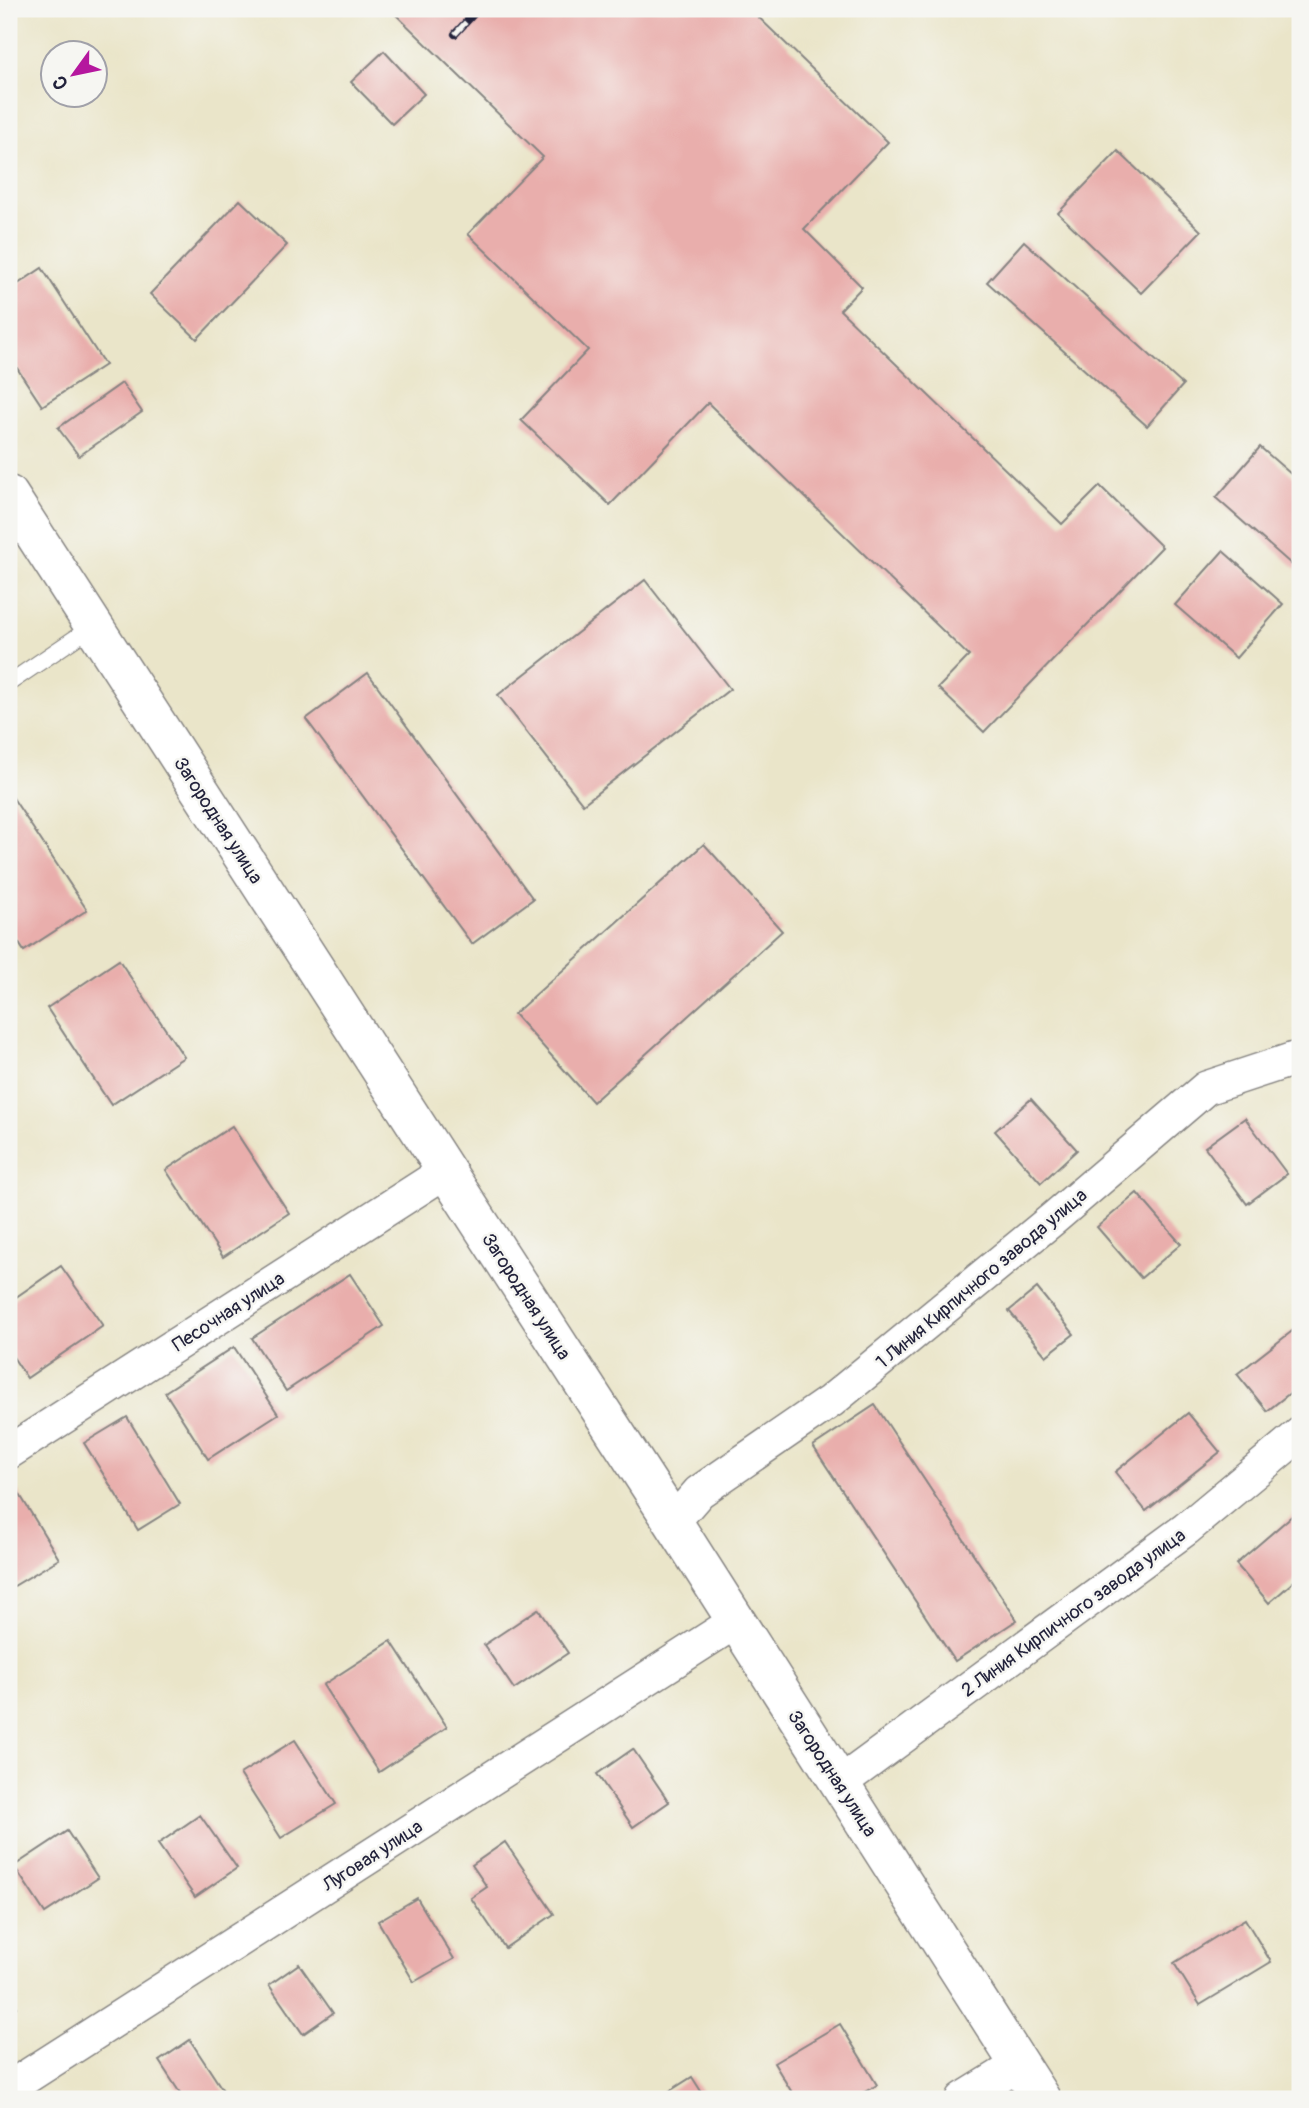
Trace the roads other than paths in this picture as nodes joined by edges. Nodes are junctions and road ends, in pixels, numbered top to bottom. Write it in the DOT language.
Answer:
graph roads {
  1 [pos="9,495"];
  2 [pos="93,626"];
  3 [pos="9,683"];
  4 [pos="1300,1057"];
  5 [pos="446,1171"];
  6 [pos="1300,1434"];
  7 [pos="9,1452"];
  8 [pos="673,1522"];
  9 [pos="736,1622"];
  10 [pos="840,1783"];
  11 [pos="1018,2064"];
  12 [pos="9,2088"];
  13 [pos="963,2099"];
  14 [pos="1041,2099"];
  1 -- 2 [label="street, Загородная улица"];
  2 -- 3 [label="lane"];
  2 -- 5 [label="street, Загородная улица"];
  4 -- 8 [label="street, 1 Линия Кирпичного завода улица"];
  5 -- 7 [label="street, Песочная улица"];
  5 -- 8 [label="street, Загородная улица"];
  6 -- 10 [label="street, 2 Линия Кирпичного завода улица"];
  8 -- 9 [label="street, Загородная улица"];
  9 -- 10 [label="street, Загородная улица"];
  9 -- 12 [label="street, Луговая улица"];
  10 -- 11 [label="street, Загородная улица"];
  11 -- 13 [label="street"];
  11 -- 14 [label="street, Загородная улица"];
}
